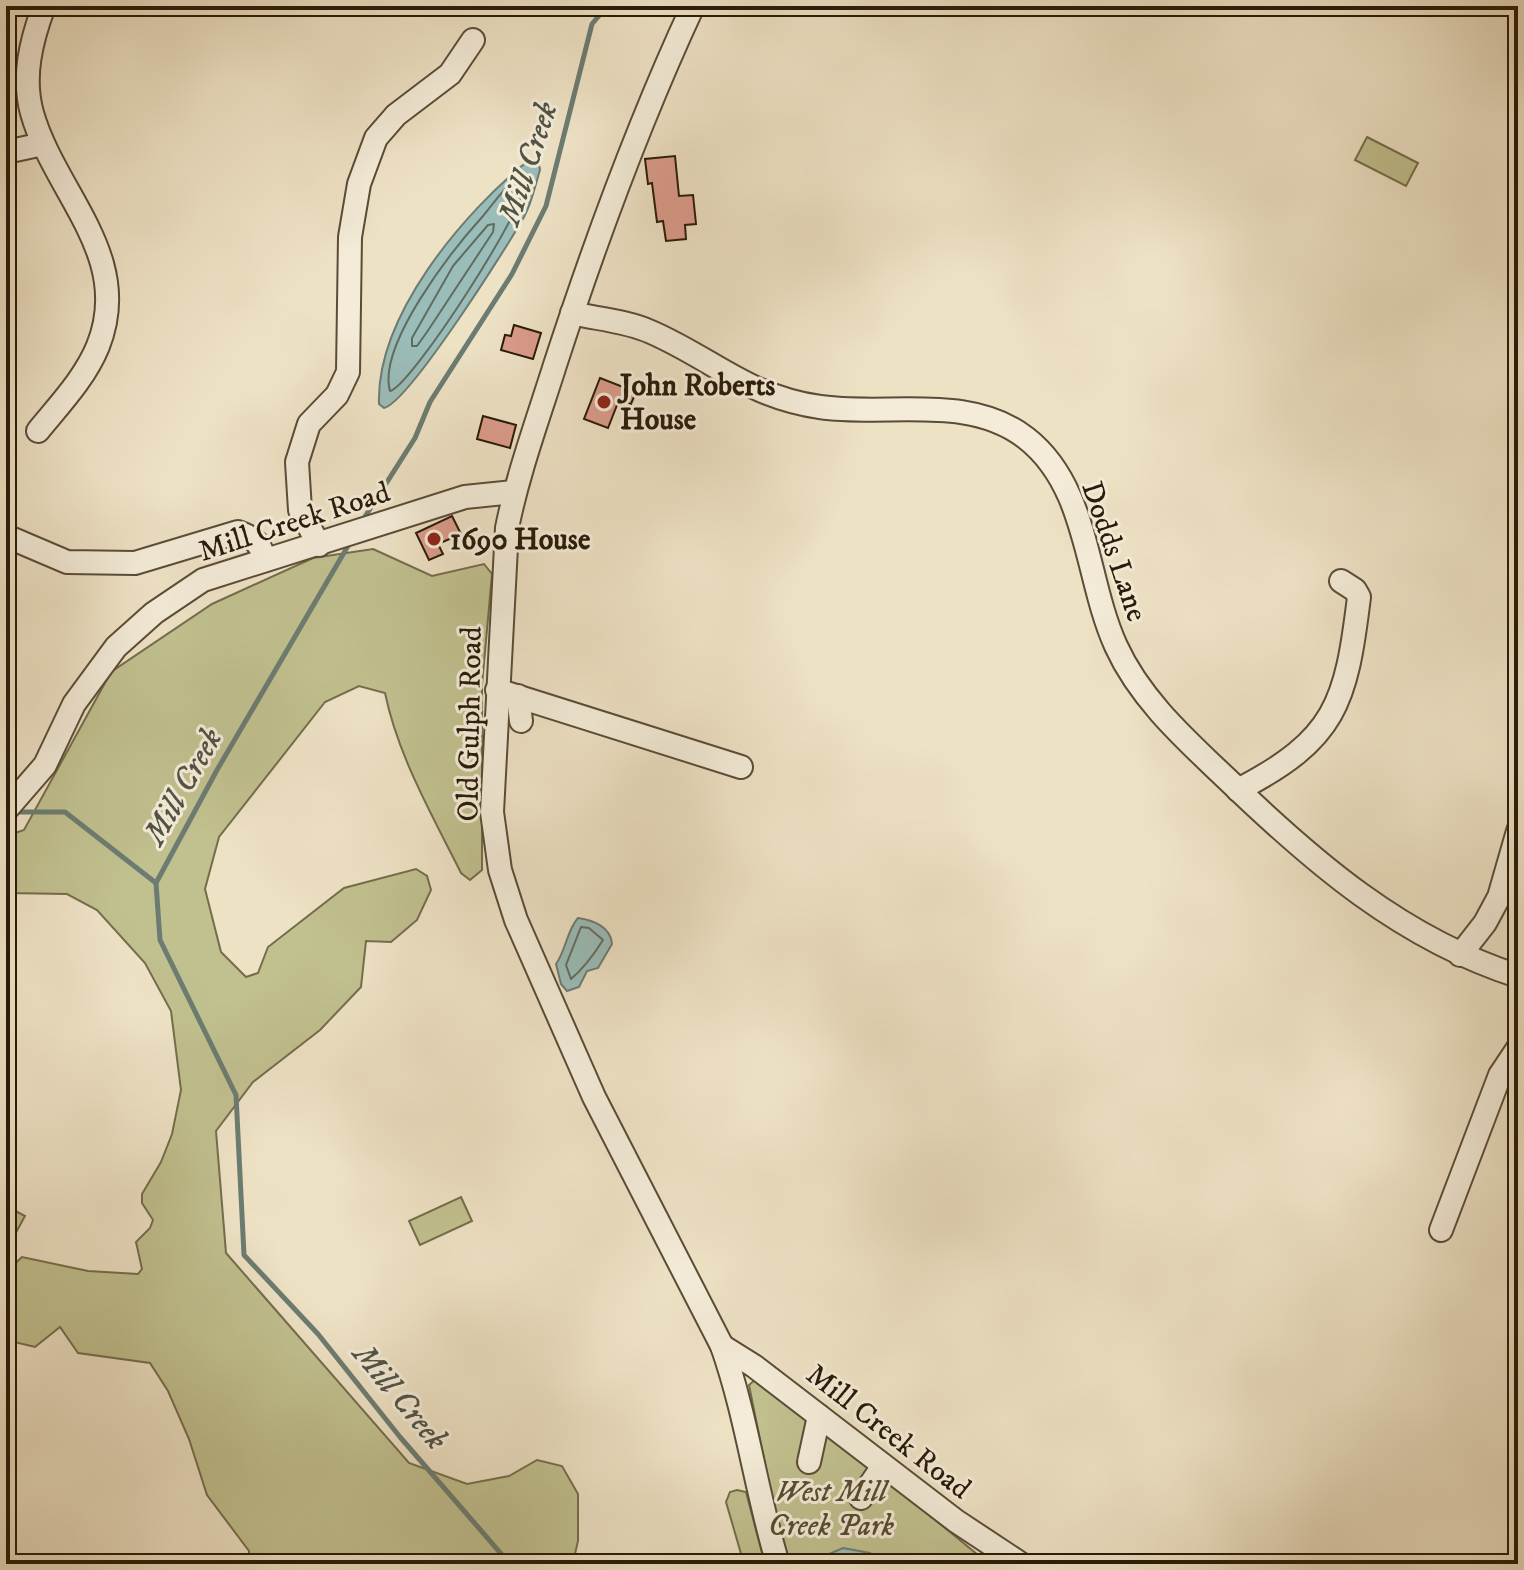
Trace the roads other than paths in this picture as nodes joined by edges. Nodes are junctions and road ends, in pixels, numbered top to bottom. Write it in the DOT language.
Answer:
graph roads {
  1 [pos="44,6"];
  2 [pos="693,6"];
  3 [pos="473,40"];
  4 [pos="43,144"];
  5 [pos="6,152"];
  6 [pos="572,313"];
  7 [pos="38,431"];
  8 [pos="514,492"];
  9 [pos="6,536"];
  10 [pos="329,542"];
  11 [pos="265,560"];
  12 [pos="1341,581"];
  13 [pos="507,693"];
  14 [pos="521,721"];
  15 [pos="741,767"];
  16 [pos="1238,790"];
  17 [pos="8,807"];
  18 [pos="1518,831"];
  19 [pos="1460,955"];
  20 [pos="1518,976"];
  21 [pos="1518,1048"];
  22 [pos="1441,1230"];
  23 [pos="722,1346"];
  24 [pos="819,1416"];
  25 [pos="809,1462"];
  26 [pos="883,1466"];
  27 [pos="861,1498"];
  28 [pos="778,1564"];
  29 [pos="1021,1564"];
  1 -- 4 [label="street"];
  2 -- 6 [label="street, Old Gulph Road"];
  3 -- 10 [label="street"];
  4 -- 5 [label="street"];
  4 -- 7 [label="street"];
  6 -- 8 [label="street, Old Gulph Road"];
  6 -- 16 [label="street, Dodds Lane"];
  8 -- 10 [label="street, Mill Creek Road"];
  8 -- 13 [label="street, Old Gulph Road"];
  9 -- 11 [label="street"];
  10 -- 11 [label="street, Mill Creek Road"];
  11 -- 17 [label="street, Mill Creek Road"];
  12 -- 16 [label="street"];
  13 -- 14 [label="street"];
  13 -- 15 [label="street"];
  13 -- 23 [label="street, Old Gulph Road"];
  16 -- 19 [label="street, Dodds Lane"];
  18 -- 19 [label="street"];
  19 -- 20 [label="street, Dodds Lane"];
  21 -- 22 [label="street"];
  23 -- 24 [label="street, Mill Creek Road"];
  23 -- 28 [label="street, Old Gulph Road"];
  24 -- 25 [label="street"];
  24 -- 26 [label="street, Mill Creek Road"];
  26 -- 27 [label="street"];
  26 -- 29 [label="street, Mill Creek Road"];
}
